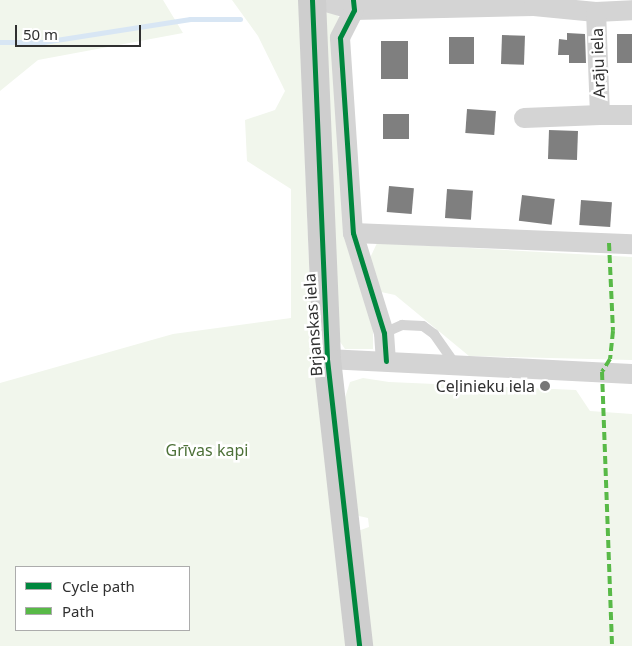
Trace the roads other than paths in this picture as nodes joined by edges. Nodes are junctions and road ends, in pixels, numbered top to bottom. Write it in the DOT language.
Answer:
graph roads {
  1 [pos="312,0"];
  2 [pos="320,0"];
  3 [pos="534,3"];
  4 [pos="354,5"];
  5 [pos="632,10"];
  6 [pos="596,12"];
  7 [pos="600,115"];
  8 [pos="632,115"];
  9 [pos="524,118"];
  10 [pos="353,233"];
  11 [pos="632,244"];
  12 [pos="384,333"];
  13 [pos="327,359"];
  14 [pos="386,361"];
  15 [pos="456,364"];
  16 [pos="632,374"];
  17 [pos="359,646"];
  1 -- 13 [label="main road, Brjanskas iela"];
  2 -- 4 [label="street, Arāju iela"];
  3 -- 4 [label="street, Arāju iela"];
  3 -- 6 [label="street, Arāju iela"];
  4 -- 10 [label="street"];
  5 -- 6 [label="street, Arāju iela"];
  6 -- 7 [label="street, Arāju iela"];
  7 -- 8 [label="street, Arāju iela"];
  7 -- 9 [label="street, Arāju iela"];
  10 -- 11 [label="street"];
  10 -- 12 [label="street"];
  12 -- 14 [label="street"];
  12 -- 15 [label="lane"];
  13 -- 14 [label="street"];
  13 -- 17 [label="main road, Brjanskas iela"];
  14 -- 15 [label="street"];
  15 -- 16 [label="street"];
}
